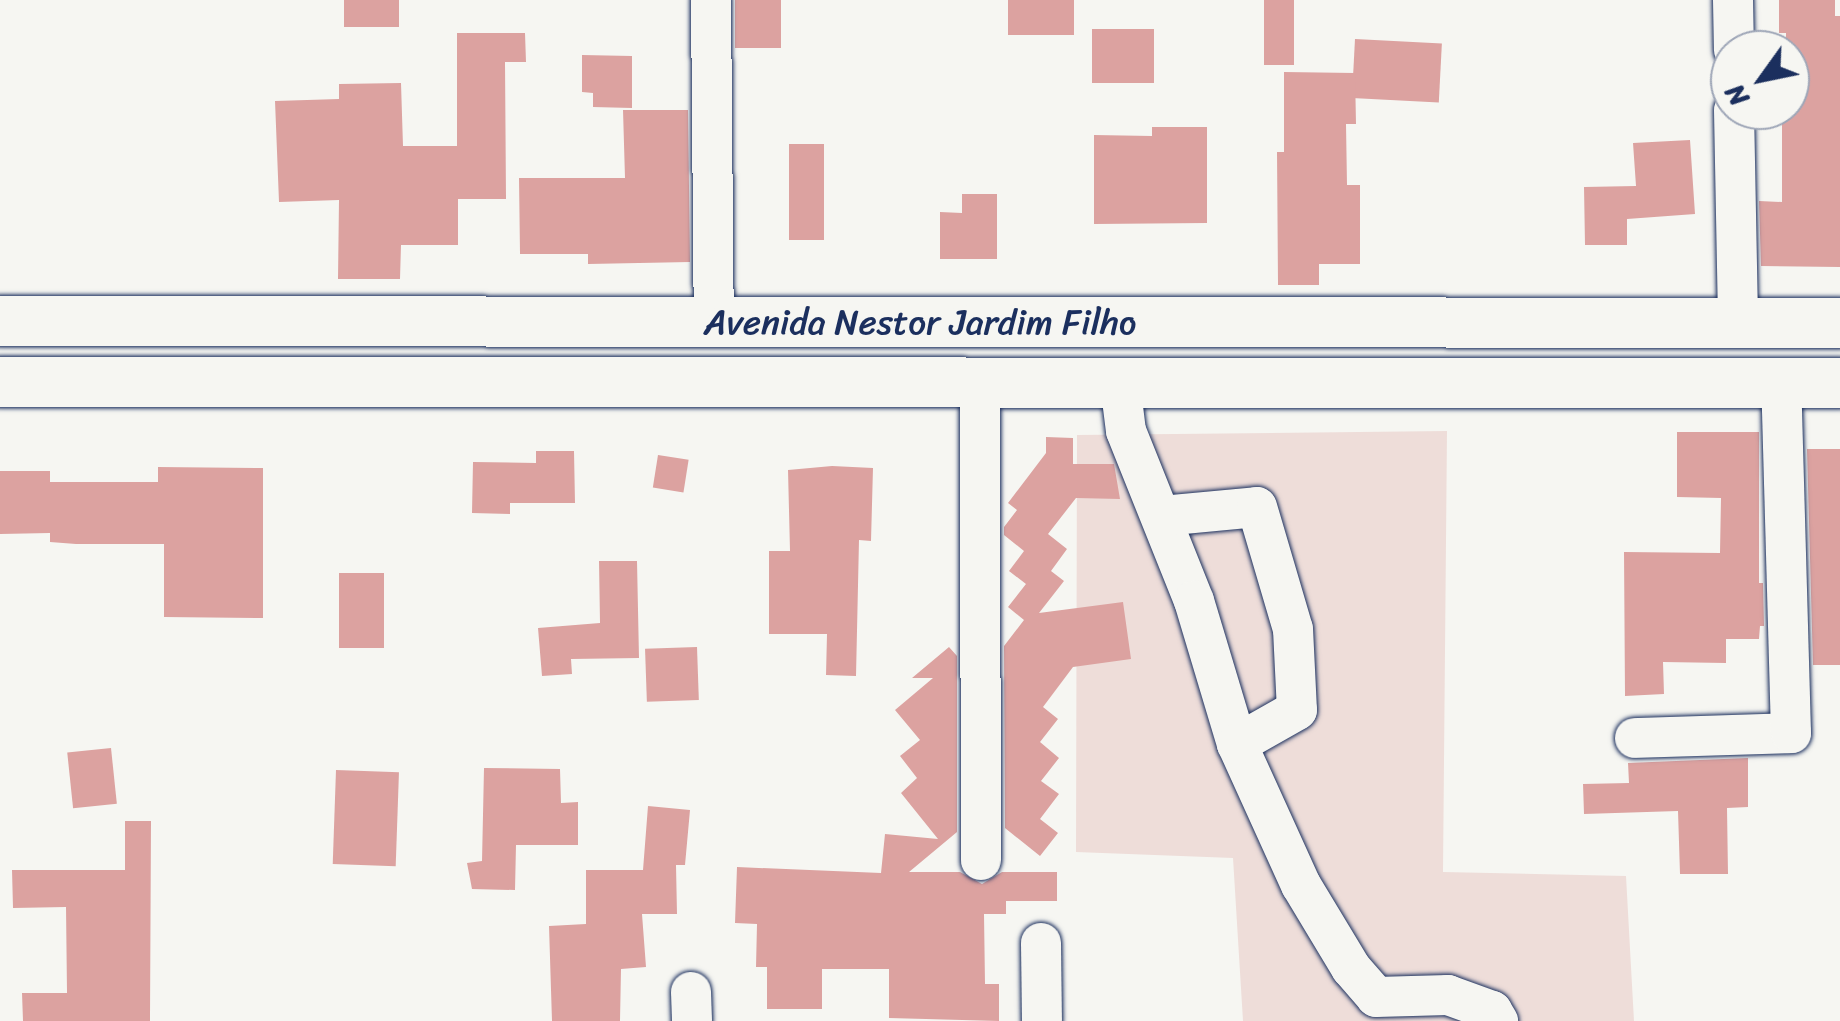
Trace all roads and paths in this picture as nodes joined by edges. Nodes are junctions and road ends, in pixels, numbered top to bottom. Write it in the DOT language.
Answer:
graph roads {
  1 [pos="711,0"];
  2 [pos="1734,0"];
  3 [pos="1734,30"];
  4 [pos="1734,130"];
  5 [pos="0,321"];
  6 [pos="572,321"];
  7 [pos="714,322"];
  8 [pos="898,322"];
  9 [pos="1541,322"];
  10 [pos="1738,322"];
  11 [pos="1840,322"];
  12 [pos="0,382"];
  13 [pos="572,382"];
  14 [pos="897,383"];
  15 [pos="980,383"];
  16 [pos="1120,383"];
  17 [pos="1543,383"];
  18 [pos="1781,384"];
  19 [pos="1840,384"];
  20 [pos="1162,516"];
  21 [pos="1635,738"];
  22 [pos="1237,744"];
  23 [pos="981,860"];
  24 [pos="1042,943"];
  25 [pos="1366,1009"];
  26 [pos="1042,1021"];
  27 [pos="1498,1021"];
  1 -- 7 [label="street"];
  2 -- 3 [label="street"];
  4 -- 10 [label="street"];
  5 -- 6 [label="main road, Avenida Nestor Jardim Filho"];
  6 -- 7 [label="main road, Avenida Nestor Jardim Filho"];
  6 -- 13 [label="main road"];
  7 -- 8 [label="main road, Avenida Nestor Jardim Filho"];
  8 -- 9 [label="main road, Avenida Nestor Jardim Filho"];
  8 -- 14 [label="main road"];
  9 -- 10 [label="main road, Avenida Nestor Jardim Filho"];
  9 -- 17 [label="main road"];
  10 -- 11 [label="main road, Avenida Nestor Jardim Filho"];
  12 -- 13 [label="main road, Avenida Nestor Jardim Filho"];
  13 -- 14 [label="main road, Avenida Nestor Jardim Filho"];
  14 -- 15 [label="main road, Avenida Nestor Jardim Filho"];
  15 -- 16 [label="main road, Avenida Nestor Jardim Filho"];
  15 -- 23 [label="street"];
  16 -- 17 [label="main road, Avenida Nestor Jardim Filho"];
  16 -- 20 [label="street"];
  17 -- 18 [label="main road, Avenida Nestor Jardim Filho"];
  18 -- 19 [label="main road, Avenida Nestor Jardim Filho"];
  18 -- 21 [label="street"];
  20 -- 22 [label="street"];
  20 -- 22 [label="street"];
  22 -- 25 [label="street"];
  24 -- 26 [label="street"];
  25 -- 27 [label="street"];
}
